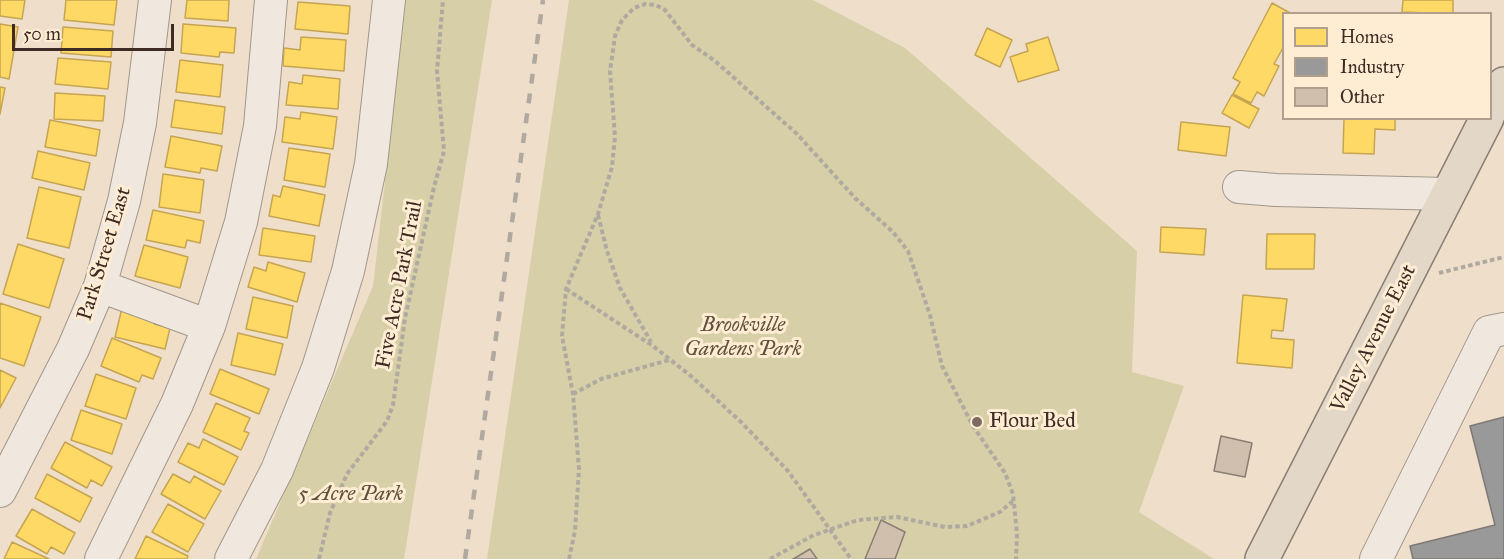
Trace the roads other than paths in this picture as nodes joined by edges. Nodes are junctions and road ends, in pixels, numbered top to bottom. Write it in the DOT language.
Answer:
graph roads {
  1 [pos="155,0"];
  2 [pos="271,0"];
  3 [pos="388,0"];
  4 [pos="1504,84"];
  5 [pos="1492,109"];
  6 [pos="1485,120"];
  7 [pos="1239,186"];
  8 [pos="1448,194"];
  9 [pos="100,286"];
  10 [pos="209,326"];
  11 [pos="1504,329"];
  12 [pos="0,491"];
  13 [pos="101,559"];
  14 [pos="231,559"];
  15 [pos="1262,559"];
  16 [pos="1377,559"];
  1 -- 9 [label="street, Park Street East"];
  2 -- 10 [label="street"];
  3 -- 14 [label="street"];
  4 -- 5 [label="main road"];
  6 -- 8 [label="main road, Valley Avenue East"];
  7 -- 8 [label="street"];
  8 -- 15 [label="main road, Valley Avenue East"];
  9 -- 10 [label="street"];
  9 -- 12 [label="street, Park Street East"];
  10 -- 13 [label="street"];
  11 -- 16 [label="street"];
}
